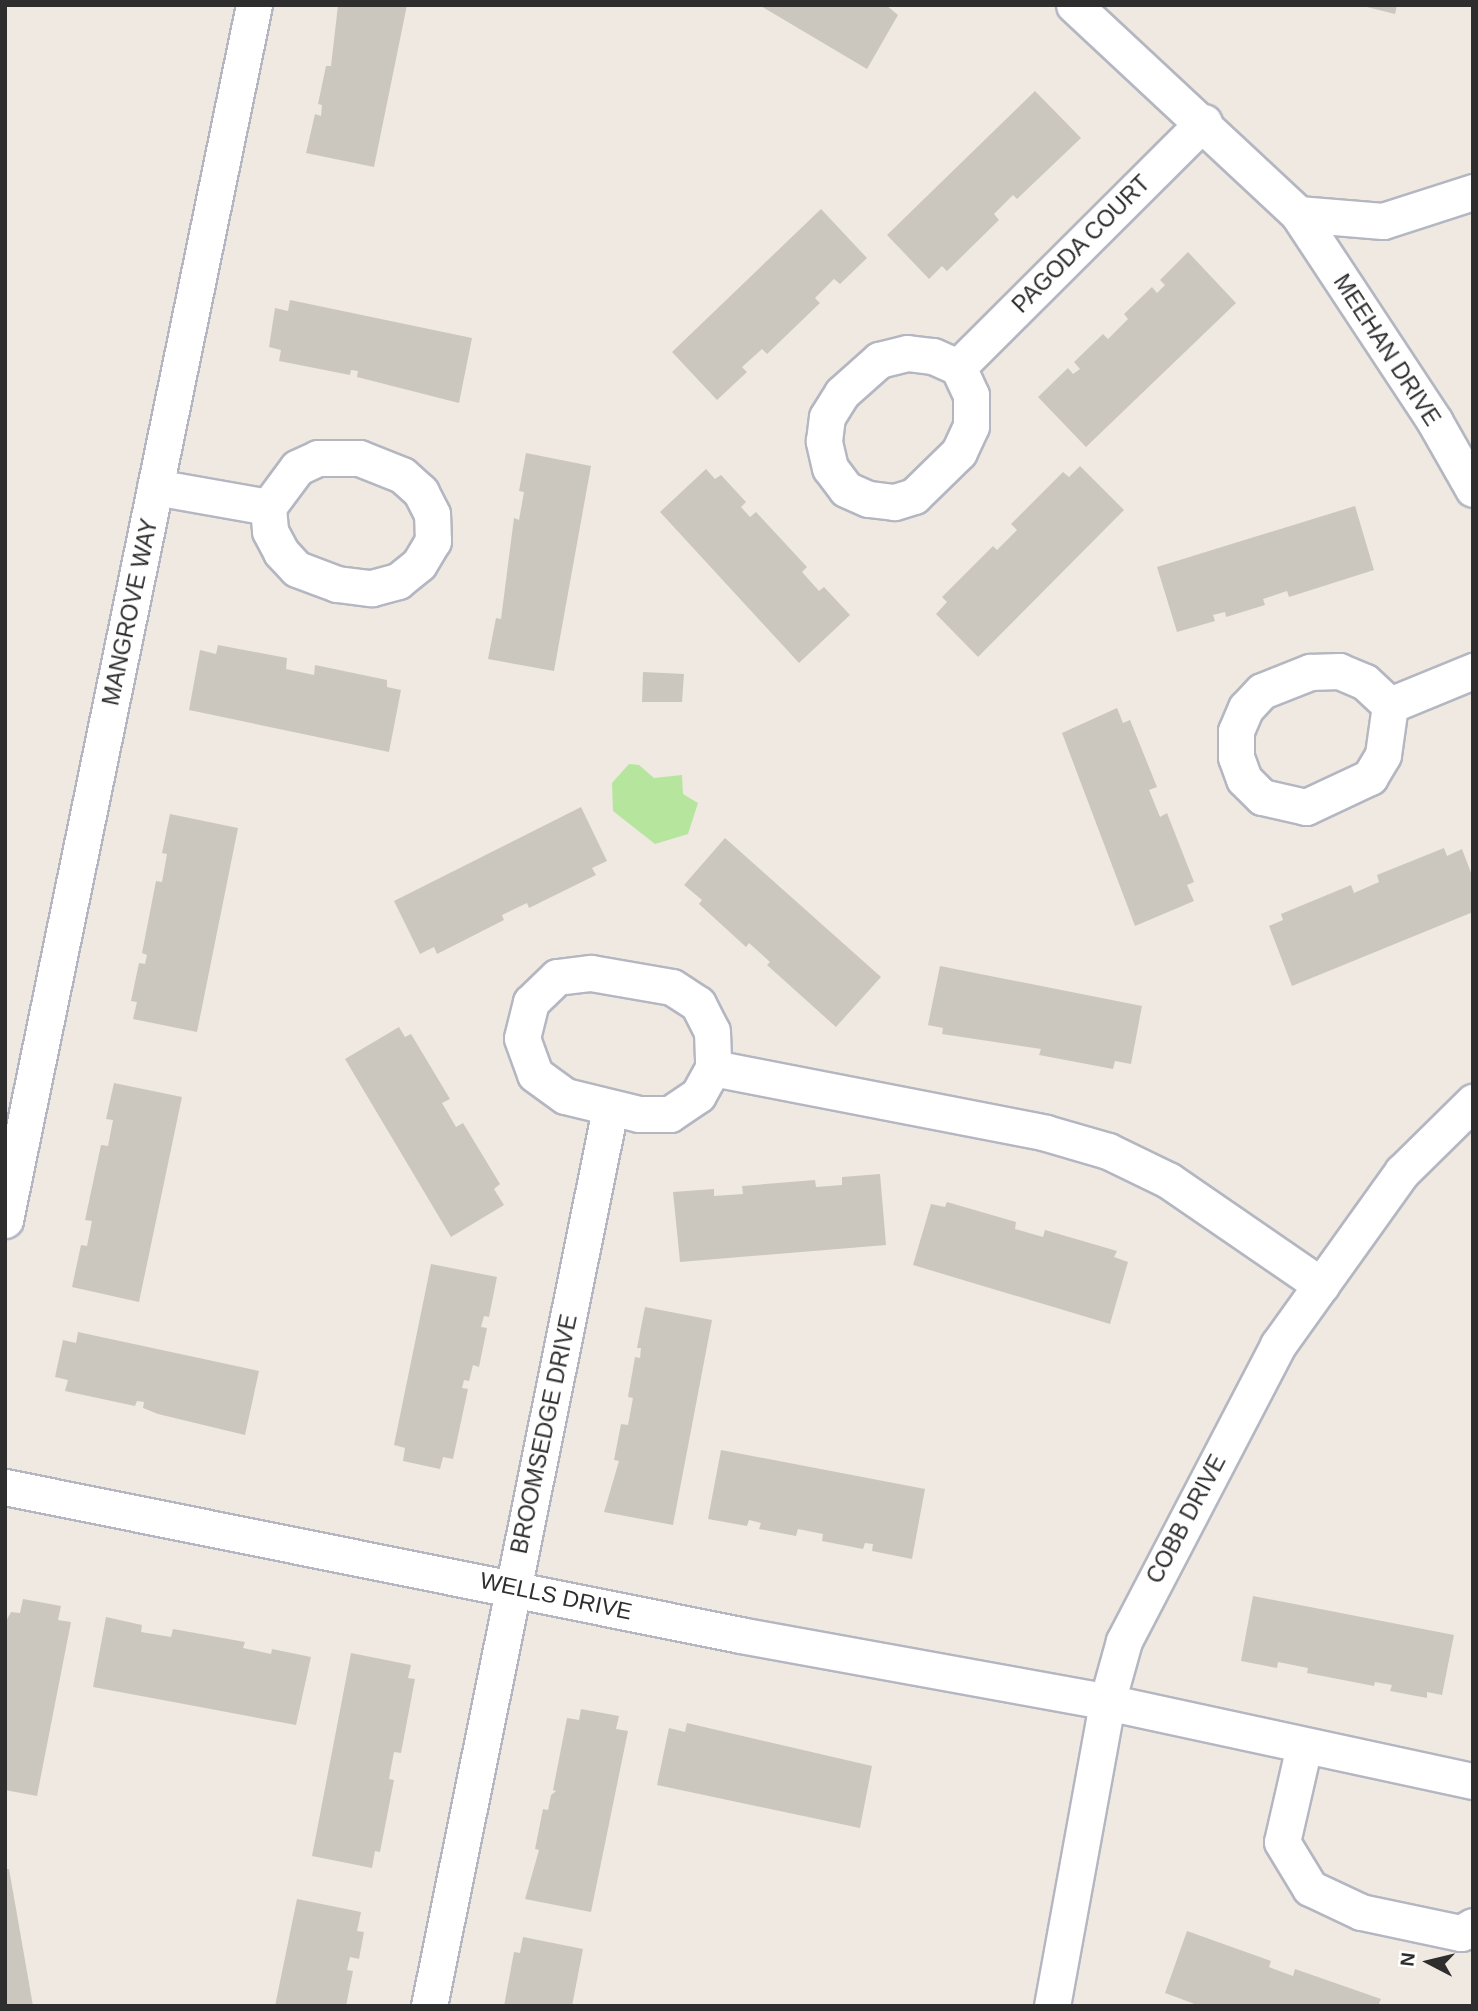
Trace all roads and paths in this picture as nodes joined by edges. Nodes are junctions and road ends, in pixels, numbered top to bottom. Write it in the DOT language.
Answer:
graph roads {
  1 [pos="254,5"];
  2 [pos="1074,5"];
  3 [pos="1204,122"];
  4 [pos="1473,192"];
  5 [pos="1298,214"];
  6 [pos="958,367"];
  7 [pos="155,487"];
  8 [pos="1473,489"];
  9 [pos="268,507"];
  10 [pos="1473,671"];
  11 [pos="1390,705"];
  12 [pos="713,1068"];
  13 [pos="1473,1102"];
  14 [pos="610,1109"];
  15 [pos="5,1220"];
  16 [pos="1321,1285"];
  17 [pos="5,1488"];
  18 [pos="512,1587"];
  19 [pos="1107,1702"];
  20 [pos="1304,1746"];
  21 [pos="1473,1781"];
  22 [pos="1473,1926"];
  23 [pos="429,2006"];
  24 [pos="1052,2006"];
  1 -- 7 [label="street, MANGROVE WAY"];
  2 -- 3 [label="street, MEEHAN DRIVE"];
  3 -- 5 [label="street, MEEHAN DRIVE"];
  3 -- 6 [label="street, PAGODA COURT"];
  4 -- 5 [label="street"];
  5 -- 8 [label="street, MEEHAN DRIVE"];
  6 -- 6 [label="street"];
  7 -- 9 [label="street"];
  7 -- 15 [label="street, MANGROVE WAY"];
  9 -- 9 [label="street"];
  10 -- 11 [label="street"];
  11 -- 11 [label="street"];
  12 -- 14 [label="street"];
  12 -- 14 [label="street"];
  12 -- 16 [label="street"];
  13 -- 16 [label="street, COBB DRIVE"];
  14 -- 18 [label="street, BROOMSEDGE DRIVE"];
  16 -- 19 [label="street, COBB DRIVE"];
  17 -- 18 [label="street, WELLS DRIVE"];
  18 -- 19 [label="street, WELLS DRIVE"];
  18 -- 23 [label="street, BROOMSEDGE DRIVE"];
  19 -- 20 [label="street, WELLS DRIVE"];
  19 -- 24 [label="street, COBB DRIVE"];
  20 -- 21 [label="street, WELLS DRIVE"];
  20 -- 22 [label="street"];
}
